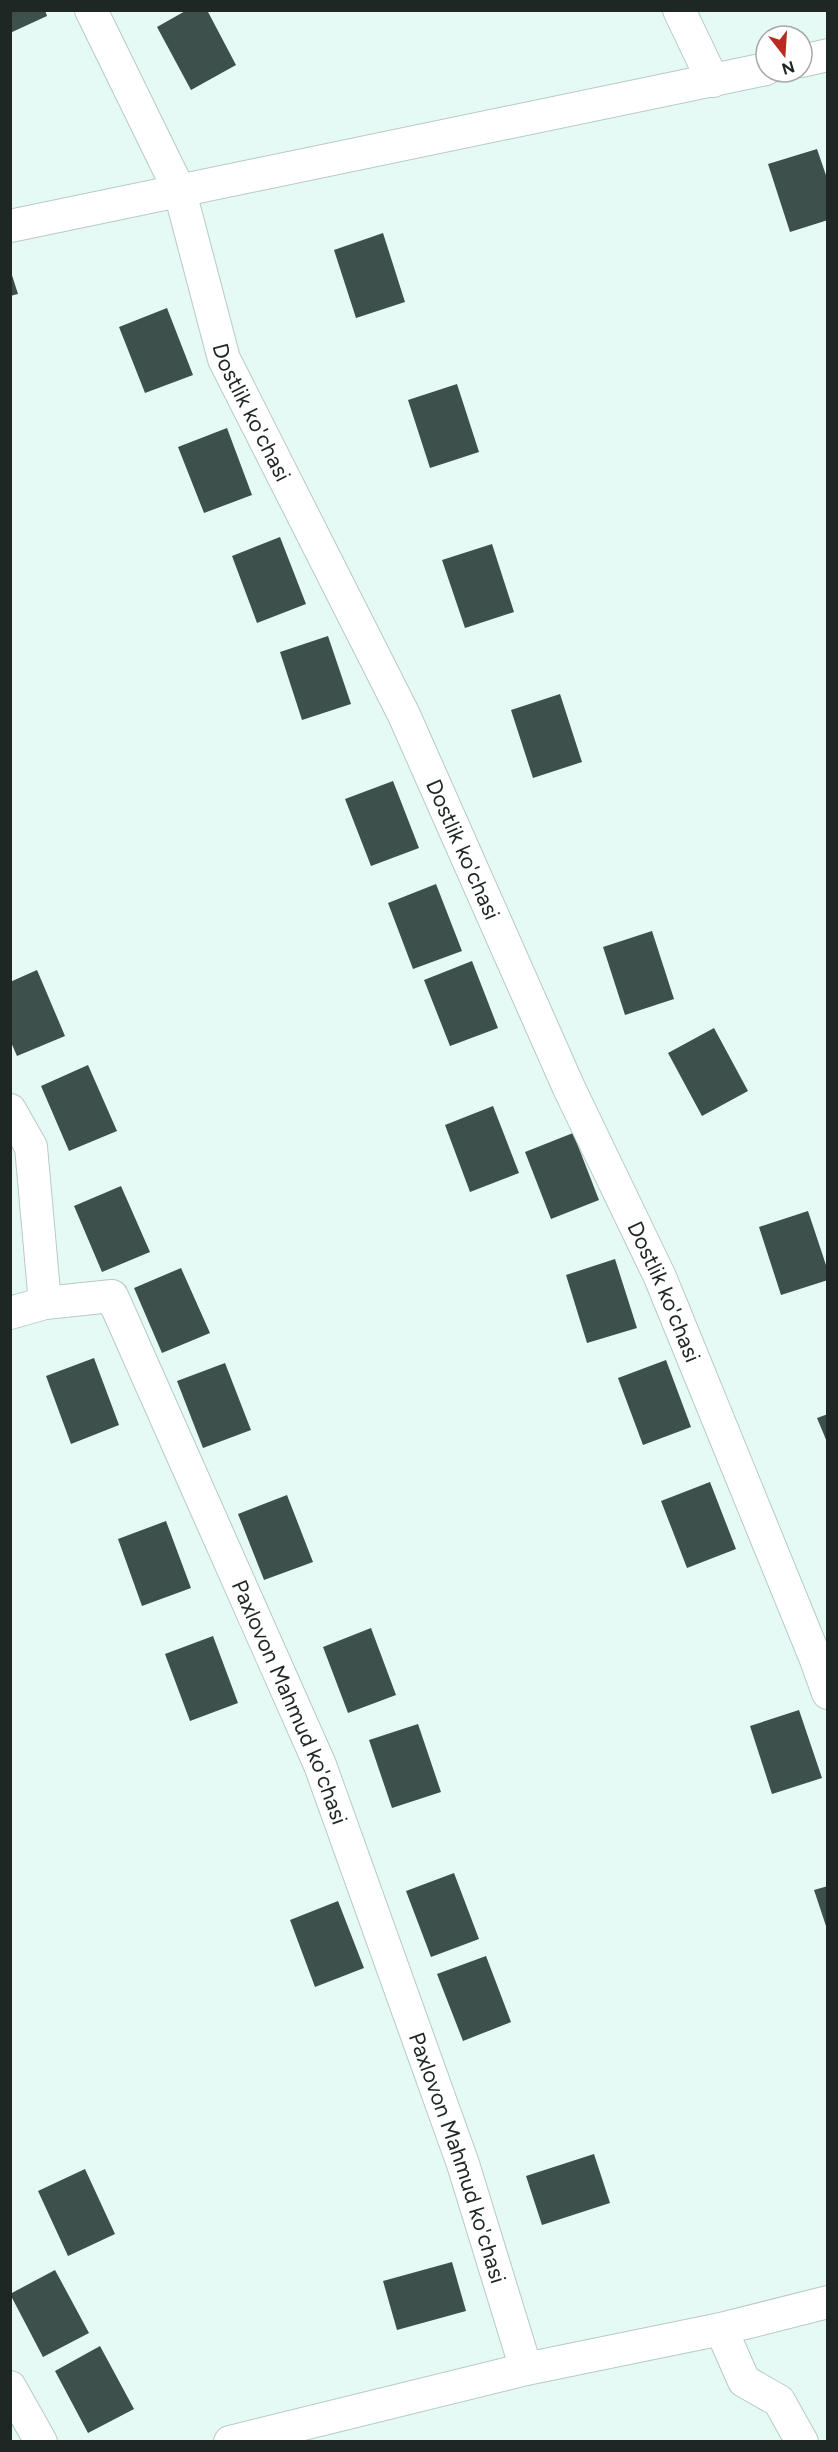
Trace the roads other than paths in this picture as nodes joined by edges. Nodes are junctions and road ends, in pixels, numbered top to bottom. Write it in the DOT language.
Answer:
graph roads {
  1 [pos="91,10"];
  2 [pos="679,10"];
  3 [pos="754,72"];
  4 [pos="713,81"];
  5 [pos="180,192"];
  6 [pos="10,226"];
  7 [pos="10,1110"];
  8 [pos="45,1303"];
  9 [pos="10,1313"];
  10 [pos="828,1693"];
  11 [pos="828,2302"];
  12 [pos="721,2329"];
  13 [pos="526,2369"];
  14 [pos="10,2387"];
  15 [pos="41,2442"];
  16 [pos="230,2442"];
  17 [pos="802,2442"];
  1 -- 5 [label="street, Dostlik ko'chasi"];
  2 -- 4 [label="street"];
  3 -- 4 [label="street"];
  4 -- 5 [label="street"];
  5 -- 6 [label="street"];
  5 -- 10 [label="street, Dostlik ko'chasi"];
  7 -- 8 [label="street"];
  8 -- 9 [label="street"];
  8 -- 13 [label="street, Paxlovon Mahmud ko'chasi"];
  11 -- 12 [label="street"];
  12 -- 13 [label="street"];
  12 -- 17 [label="street"];
  13 -- 16 [label="street"];
  14 -- 15 [label="street"];
}
